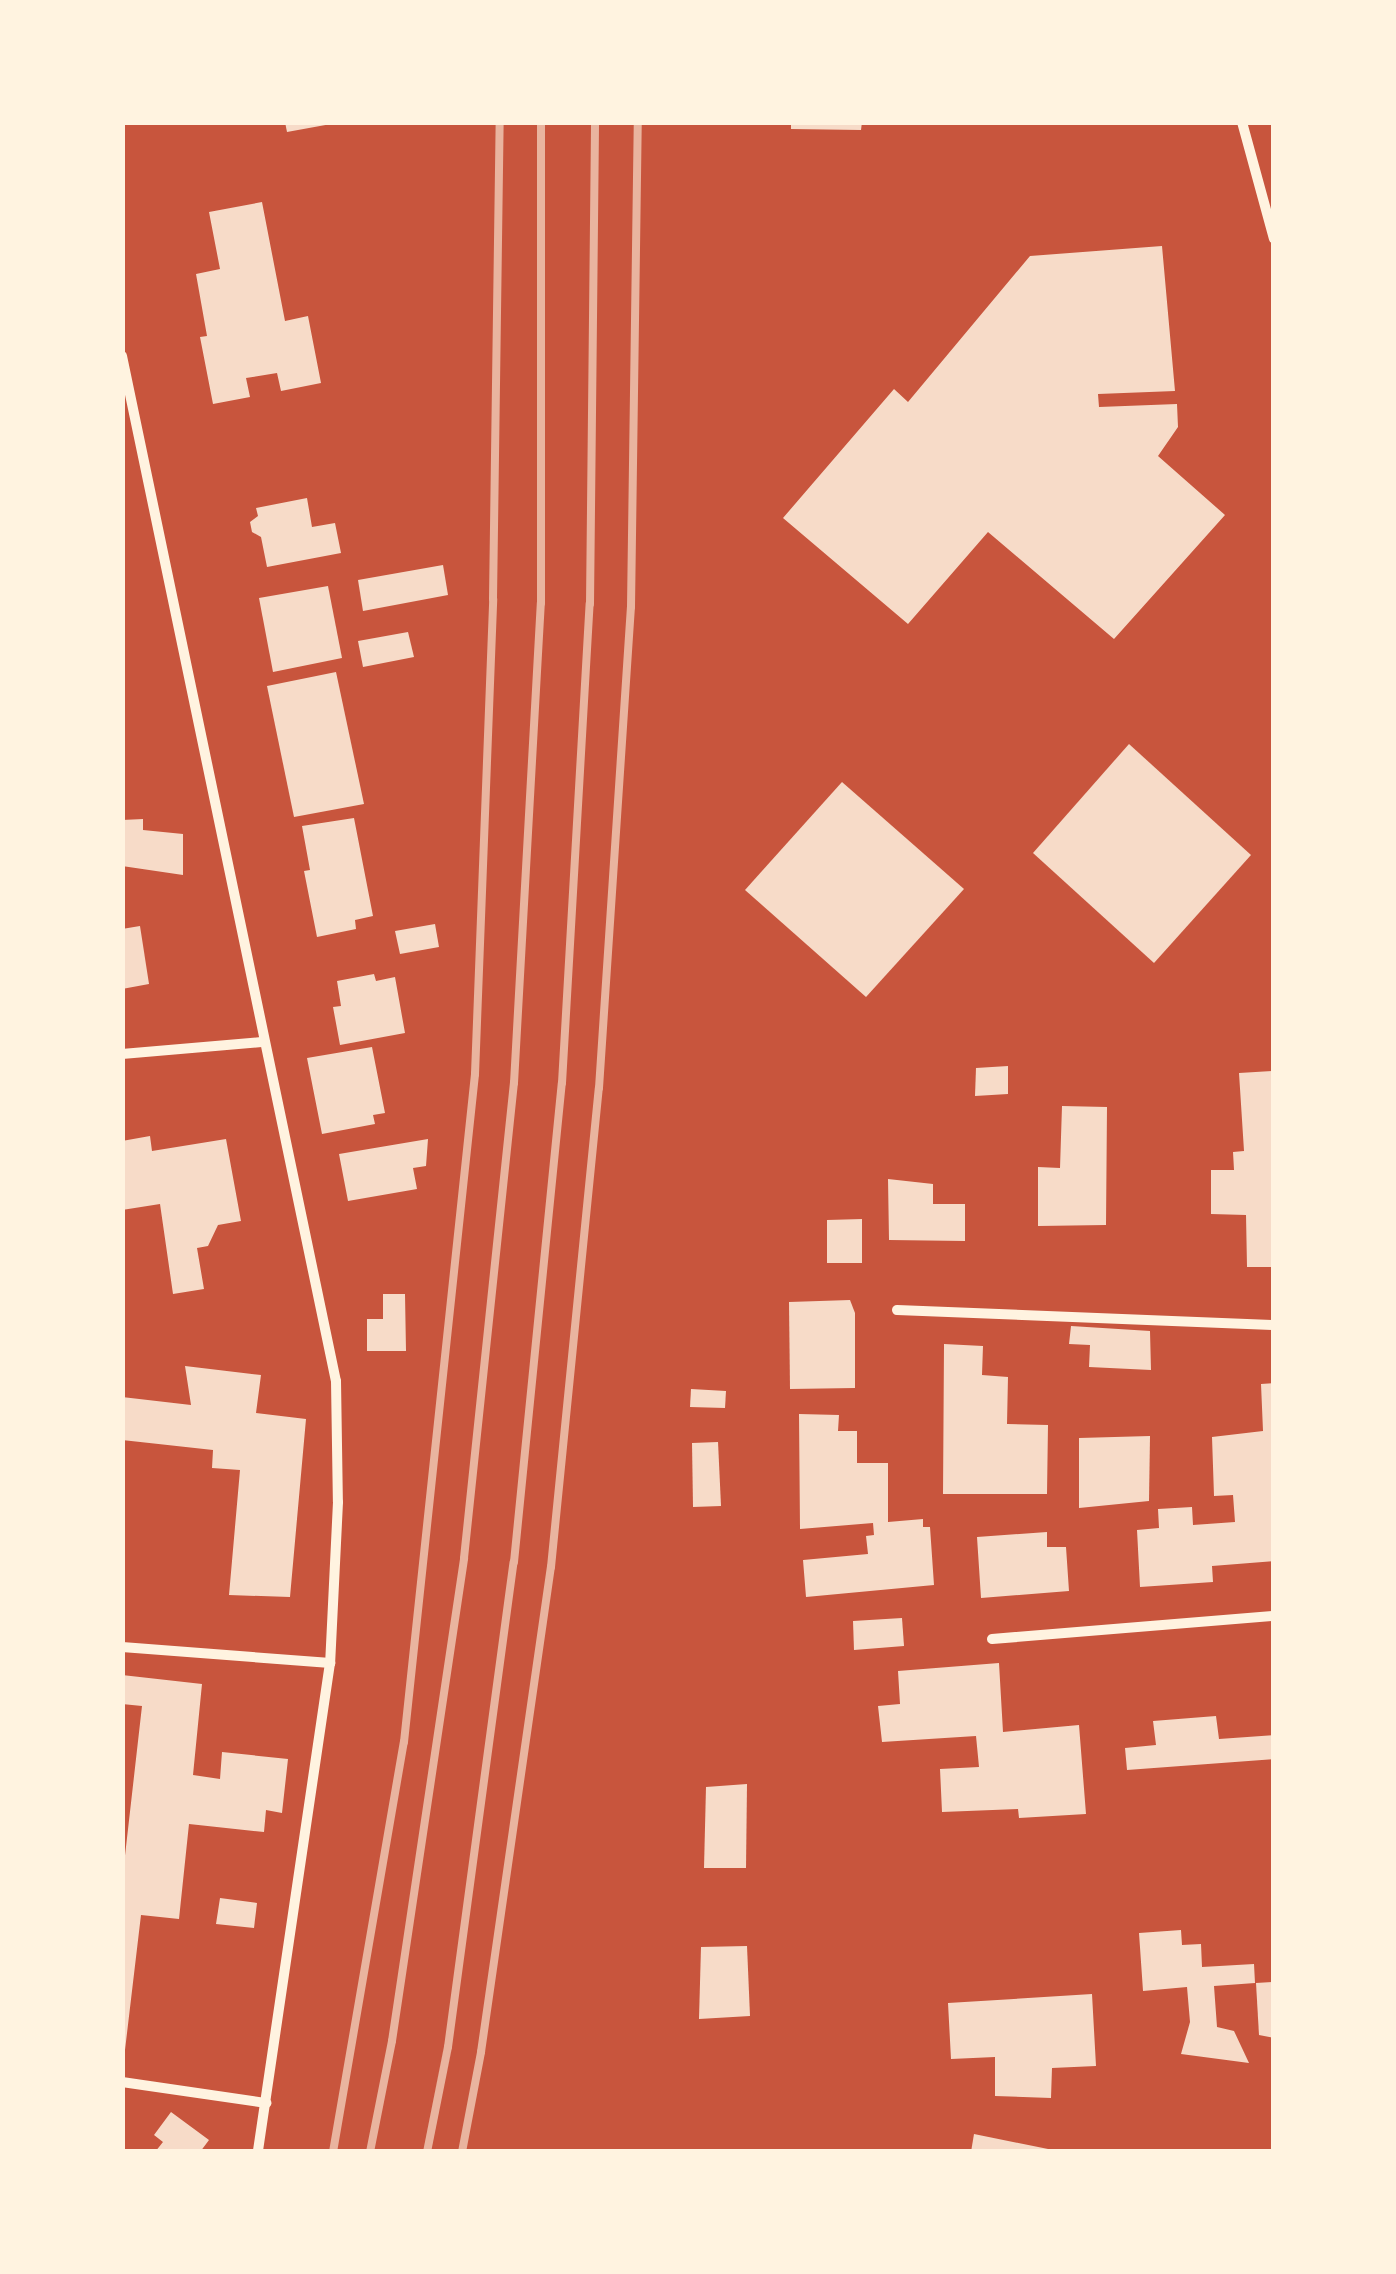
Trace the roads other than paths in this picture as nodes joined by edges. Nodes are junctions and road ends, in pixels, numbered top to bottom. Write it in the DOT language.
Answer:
graph roads {
  1 [pos="1242,122"];
  2 [pos="1274,239"];
  3 [pos="122,356"];
  4 [pos="262,1042"];
  5 [pos="122,1054"];
  6 [pos="897,1310"];
  7 [pos="1274,1325"];
  8 [pos="1274,1616"];
  9 [pos="992,1639"];
  10 [pos="122,1648"];
  11 [pos="330,1663"];
  12 [pos="122,2082"];
  13 [pos="266,2103"];
  14 [pos="258,2152"];
  1 -- 2 [label="street"];
  3 -- 4 [label="street"];
  4 -- 5 [label="street"];
  4 -- 11 [label="street"];
  6 -- 7 [label="street"];
  8 -- 9 [label="street"];
  10 -- 11 [label="street"];
  11 -- 13 [label="street"];
  12 -- 13 [label="street"];
  13 -- 14 [label="street"];
}
